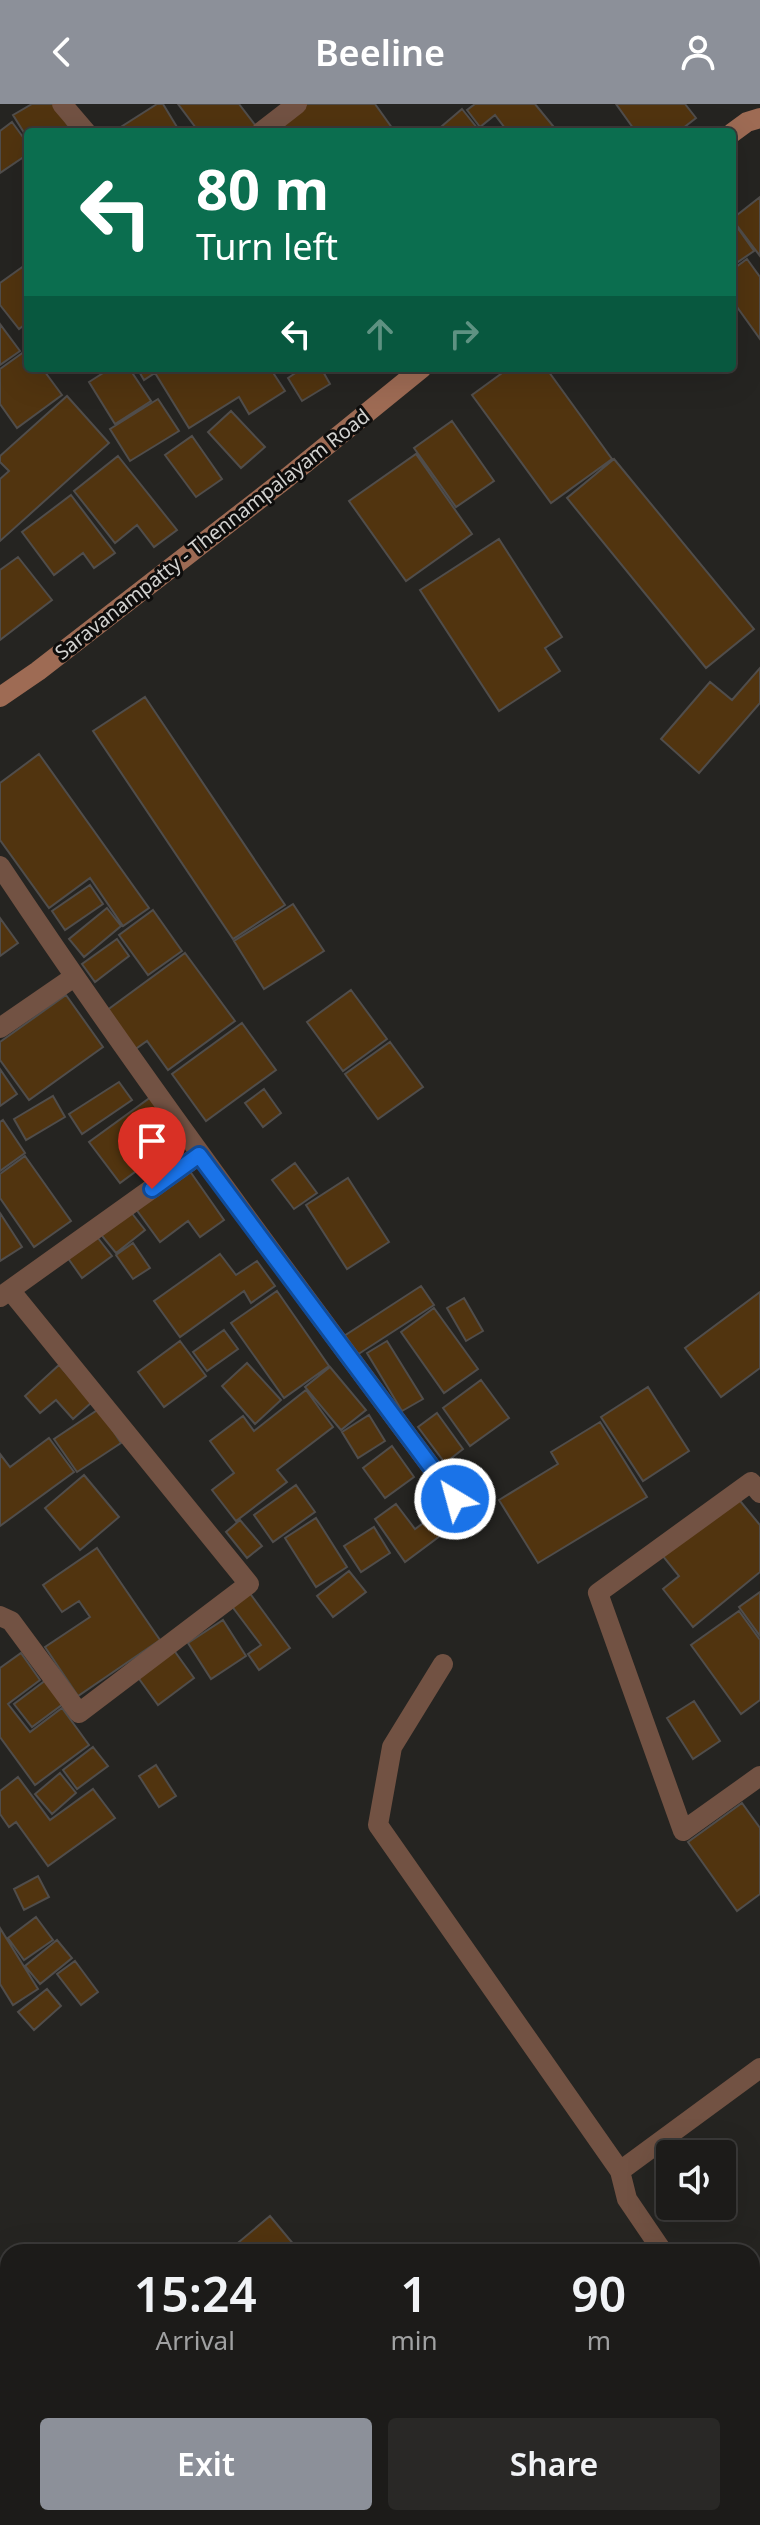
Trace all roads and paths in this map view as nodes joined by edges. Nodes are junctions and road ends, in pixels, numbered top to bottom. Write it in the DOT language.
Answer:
graph roads {
  1 [pos="62,104"];
  2 [pos="297,104"];
  3 [pos="760,118"];
  4 [pos="83,128"];
  5 [pos="266,128"];
  6 [pos="736,130"];
  7 [pos="417,372"];
  8 [pos="0,697"];
  9 [pos="0,866"];
  10 [pos="74,977"];
  11 [pos="0,1028"];
  12 [pos="199,1155"];
  13 [pos="5,1294"];
  14 [pos="760,1493"];
  15 [pos="455,1499"];
  16 [pos="0,1616"];
  17 [pos="443,1664"];
  18 [pos="760,1776"];
  19 [pos="760,2068"];
  20 [pos="620,2171"];
  21 [pos="658,2244"];
  1 -- 4 [label="street"];
  2 -- 5 [label="street"];
  3 -- 6 [label="main road"];
  7 -- 8 [label="main road, Saravanampatty - Thennampalayam Road"];
  9 -- 10 [label="street"];
  10 -- 11 [label="street"];
  10 -- 12 [label="street"];
  12 -- 13 [label="street"];
  12 -- 15 [label="street"];
  13 -- 16 [label="street"];
  14 -- 18 [label="street"];
  17 -- 20 [label="street"];
  19 -- 20 [label="street"];
  20 -- 21 [label="street"];
}
